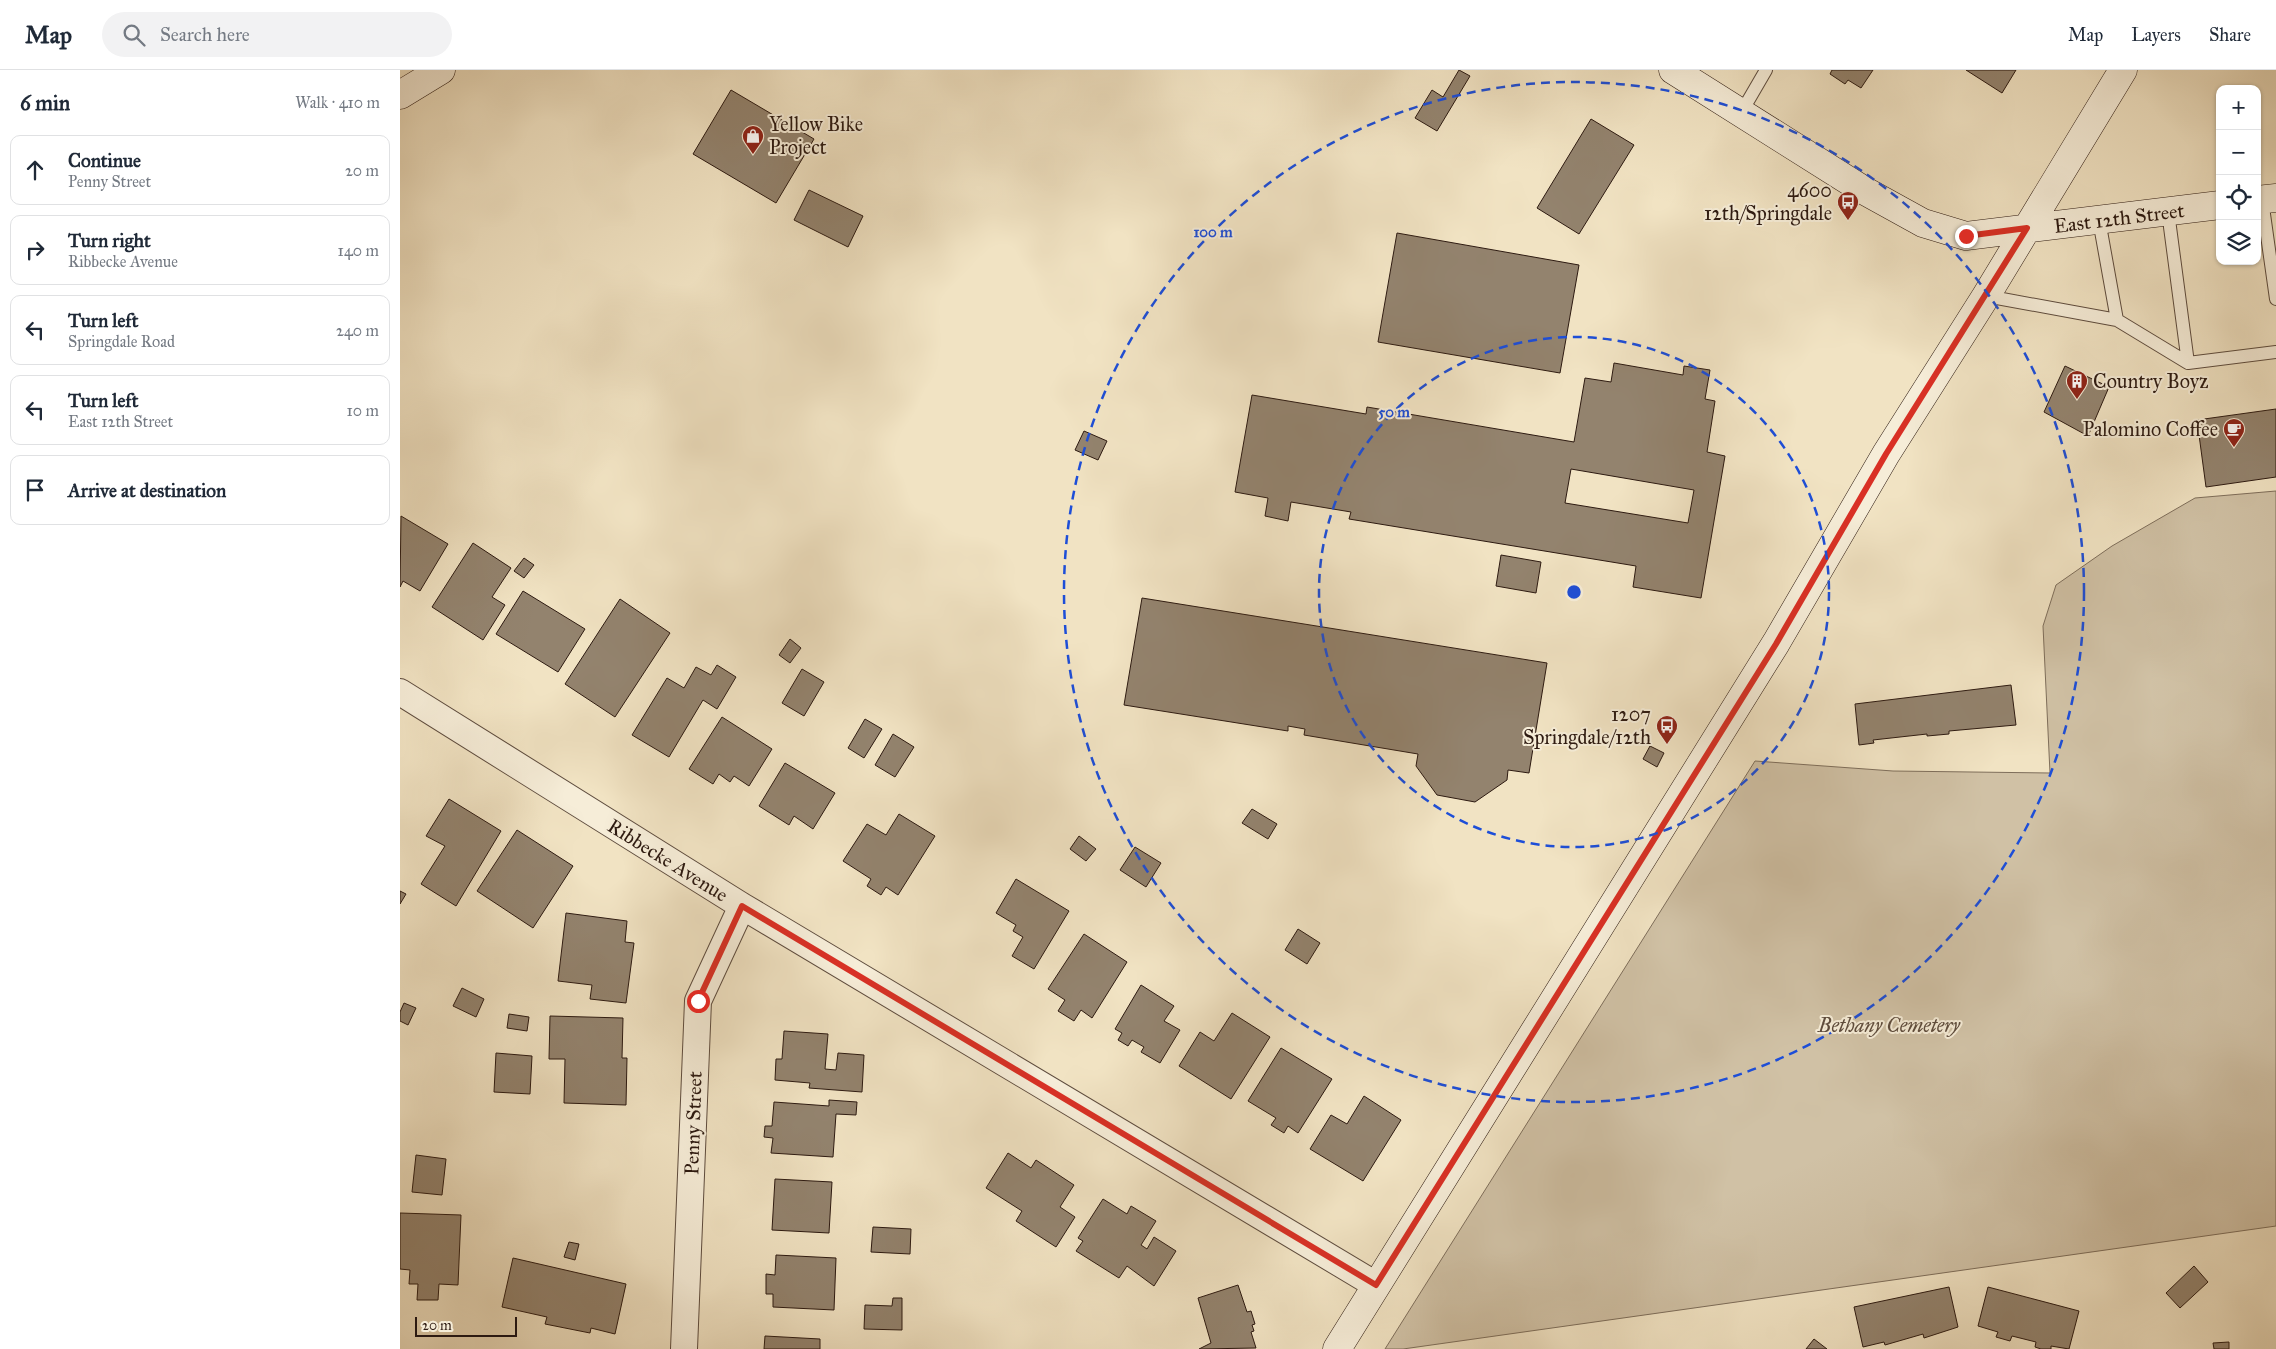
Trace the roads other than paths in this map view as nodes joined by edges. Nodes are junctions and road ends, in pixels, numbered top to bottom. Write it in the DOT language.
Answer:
graph roads {
  1 [pos="441,70"];
  2 [pos="1673,70"];
  3 [pos="1766,70"];
  4 [pos="2123,70"];
  5 [pos="400,95"];
  6 [pos="1741,113"];
  7 [pos="2265,199"];
  8 [pos="2216,206"];
  9 [pos="2168,212"];
  10 [pos="2099,220"];
  11 [pos="2027,228"];
  12 [pos="1986,296"];
  13 [pos="2276,299"];
  14 [pos="2116,320"];
  15 [pos="2276,352"];
  16 [pos="2188,363"];
  17 [pos="400,692"];
  18 [pos="742,906"];
  19 [pos="1376,1285"];
  20 [pos="684,1349"];
  21 [pos="1337,1349"];
  1 -- 5 [label="main road"];
  2 -- 6 [label="main road, East 12th Street"];
  3 -- 6 [label="lane"];
  4 -- 11 [label="main road"];
  6 -- 11 [label="main road, East 12th Street"];
  7 -- 13 [label="lane"];
  8 -- 9 [label="main road, East 12th Street"];
  9 -- 10 [label="main road, East 12th Street"];
  9 -- 16 [label="lane"];
  10 -- 11 [label="main road, East 12th Street"];
  10 -- 14 [label="lane"];
  11 -- 12 [label="main road"];
  12 -- 14 [label="lane"];
  12 -- 19 [label="main road"];
  14 -- 16 [label="lane"];
  15 -- 16 [label="lane"];
  17 -- 18 [label="street, Ribbecke Avenue"];
  18 -- 19 [label="street, Ribbecke Avenue"];
  18 -- 20 [label="street, Penny Street"];
  19 -- 21 [label="main road"];
}
